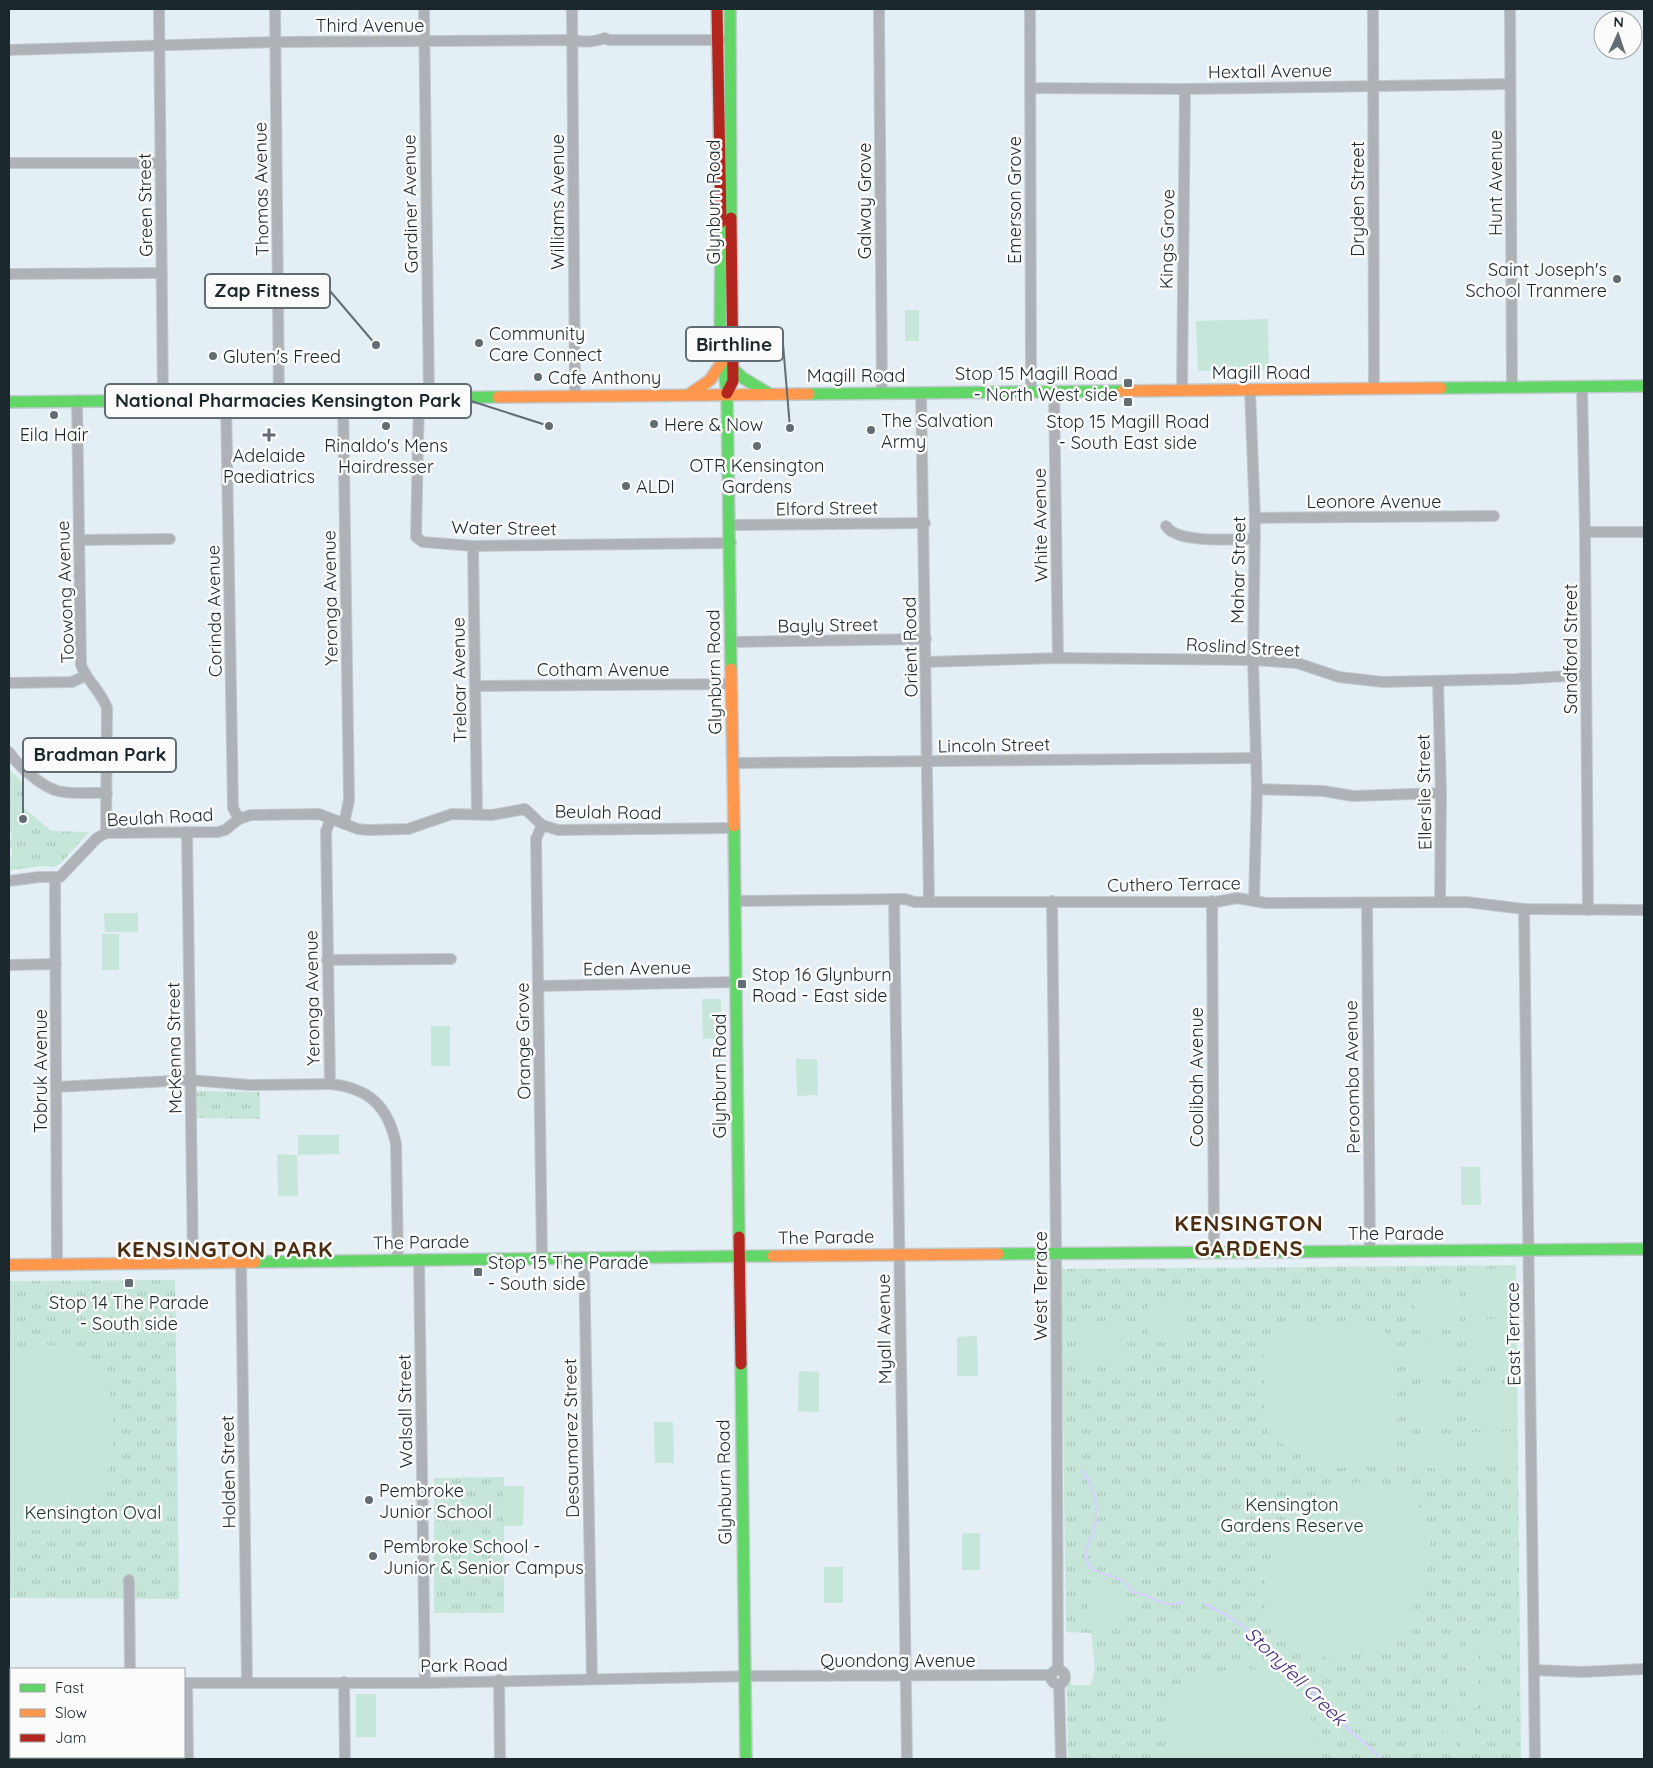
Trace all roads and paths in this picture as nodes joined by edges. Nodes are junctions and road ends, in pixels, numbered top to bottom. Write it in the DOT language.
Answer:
graph roads {
  1 [pos="159,9"];
  2 [pos="276,9"];
  3 [pos="424,9"];
  4 [pos="572,9"];
  5 [pos="717,9"];
  6 [pos="730,9"];
  7 [pos="879,9"];
  8 [pos="1030,9"];
  9 [pos="1373,9"];
  10 [pos="1510,9"];
  11 [pos="572,40"];
  12 [pos="717,40"];
  13 [pos="730,40"];
  14 [pos="425,41"];
  15 [pos="276,42"];
  16 [pos="160,46"];
  17 [pos="9,50"];
  18 [pos="1510,84"];
  19 [pos="1374,86"];
  20 [pos="1030,88"];
  21 [pos="1185,89"];
  22 [pos="9,163"];
  23 [pos="161,163"];
  24 [pos="726,190"];
  25 [pos="162,273"];
  26 [pos="9,274"];
  27 [pos="722,361"];
  28 [pos="732,368"];
  29 [pos="1644,386"];
  30 [pos="1582,387"];
  31 [pos="1512,388"];
  32 [pos="1374,389"];
  33 [pos="1182,390"];
  34 [pos="1250,390"];
  35 [pos="1031,391"];
  36 [pos="1054,391"];
  37 [pos="921,392"];
  38 [pos="768,393"];
  39 [pos="882,393"];
  40 [pos="690,394"];
  41 [pos="727,394"];
  42 [pos="575,395"];
  43 [pos="424,399"];
  44 [pos="226,400"];
  45 [pos="279,400"];
  46 [pos="343,400"];
  47 [pos="164,401"];
  48 [pos="9,402"];
  49 [pos="77,402"];
  50 [pos="1494,516"];
  51 [pos="1255,518"];
  52 [pos="925,523"];
  53 [pos="731,526"];
  54 [pos="1166,526"];
  55 [pos="1585,532"];
  56 [pos="1644,532"];
  57 [pos="170,539"];
  58 [pos="1255,539"];
  59 [pos="79,540"];
  60 [pos="731,543"];
  61 [pos="473,546"];
  62 [pos="926,640"];
  63 [pos="730,642"];
  64 [pos="1058,658"];
  65 [pos="1253,660"];
  66 [pos="926,662"];
  67 [pos="1586,675"];
  68 [pos="86,676"];
  69 [pos="1438,682"];
  70 [pos="9,683"];
  71 [pos="730,684"];
  72 [pos="476,686"];
  73 [pos="9,752"];
  74 [pos="1256,758"];
  75 [pos="928,762"];
  76 [pos="733,763"];
  77 [pos="1256,790"];
  78 [pos="106,793"];
  79 [pos="1441,793"];
  80 [pos="477,813"];
  81 [pos="331,818"];
  82 [pos="239,819"];
  83 [pos="344,824"];
  84 [pos="542,825"];
  85 [pos="733,828"];
  86 [pos="187,832"];
  87 [pos="106,833"];
  88 [pos="55,878"];
  89 [pos="9,881"];
  90 [pos="894,899"];
  91 [pos="1254,900"];
  92 [pos="1052,901"];
  93 [pos="734,902"];
  94 [pos="929,902"];
  95 [pos="1212,902"];
  96 [pos="1440,902"];
  97 [pos="1367,903"];
  98 [pos="1524,909"];
  99 [pos="1588,910"];
  100 [pos="1644,910"];
  101 [pos="327,960"];
  102 [pos="451,960"];
  103 [pos="56,964"];
  104 [pos="9,965"];
  105 [pos="735,982"];
  106 [pos="539,986"];
  107 [pos="190,1080"];
  108 [pos="330,1084"];
  109 [pos="56,1087"];
  110 [pos="1644,1249"];
  111 [pos="1528,1250"];
  112 [pos="1370,1251"];
  113 [pos="1214,1252"];
  114 [pos="1056,1253"];
  115 [pos="899,1254"];
  116 [pos="739,1256"];
  117 [pos="584,1257"];
  118 [pos="542,1258"];
  119 [pos="398,1259"];
  120 [pos="419,1259"];
  121 [pos="193,1262"];
  122 [pos="242,1262"];
  123 [pos="57,1264"];
  124 [pos="9,1265"];
  125 [pos="129,1580"];
  126 [pos="130,1668"];
  127 [pos="1644,1669"];
  128 [pos="1535,1670"];
  129 [pos="1055,1672"];
  130 [pos="745,1677"];
  131 [pos="906,1677"];
  132 [pos="592,1679"];
  133 [pos="499,1680"];
  134 [pos="247,1682"];
  135 [pos="344,1682"];
  136 [pos="185,1683"];
  137 [pos="425,1683"];
  138 [pos="188,1759"];
  139 [pos="345,1759"];
  140 [pos="500,1759"];
  141 [pos="746,1759"];
  142 [pos="907,1759"];
  143 [pos="1061,1759"];
  144 [pos="1536,1759"];
  1 -- 16 [label="street, Green Street"];
  2 -- 15 [label="street, Thomas Avenue"];
  3 -- 14 [label="street, Gardiner Avenue"];
  4 -- 11 [label="street, Williams Avenue"];
  5 -- 12 [label="main road, Glynburn Road"];
  6 -- 13 [label="main road, Glynburn Road"];
  7 -- 39 [label="street, Galway Grove"];
  8 -- 20 [label="street, Emerson Grove"];
  9 -- 19 [label="street, Dryden Street"];
  10 -- 18 [label="street, Hunt Avenue"];
  11 -- 12 [label="street, Third Avenue"];
  11 -- 14 [label="street, Third Avenue"];
  11 -- 42 [label="street, Williams Avenue"];
  12 -- 13 [label="street, Third Avenue"];
  12 -- 24 [label="main road, Glynburn Road"];
  13 -- 24 [label="main road, Glynburn Road"];
  14 -- 15 [label="street, Third Avenue"];
  14 -- 43 [label="street, Gardiner Avenue"];
  15 -- 16 [label="street, Third Avenue"];
  15 -- 45 [label="street, Thomas Avenue"];
  16 -- 17 [label="street, Third Avenue"];
  16 -- 23 [label="street, Green Street"];
  18 -- 19 [label="street, Hextall Avenue"];
  18 -- 31 [label="street, Hunt Avenue"];
  19 -- 21 [label="street, Hextall Avenue"];
  19 -- 32 [label="street, Dryden Street"];
  20 -- 21 [label="street, Hextall Avenue"];
  20 -- 35 [label="street, Emerson Grove"];
  21 -- 33 [label="street, Kings Grove"];
  22 -- 23 [label="street"];
  23 -- 25 [label="street, Green Street"];
  24 -- 27 [label="main road, Glynburn Road"];
  24 -- 28 [label="main road, Glynburn Road"];
  25 -- 26 [label="street"];
  25 -- 47 [label="street, Green Street"];
  27 -- 40 [label="main road"];
  27 -- 41 [label="main road, Glynburn Road"];
  28 -- 38 [label="main road"];
  28 -- 41 [label="main road, Glynburn Road"];
  29 -- 30 [label="main road, Magill Road"];
  30 -- 31 [label="main road, Magill Road"];
  30 -- 55 [label="street, Sandford Street"];
  31 -- 32 [label="main road, Magill Road"];
  32 -- 34 [label="main road, Magill Road"];
  33 -- 34 [label="main road, Magill Road"];
  33 -- 36 [label="main road, Magill Road"];
  34 -- 51 [label="street, Mahar Street"];
  35 -- 36 [label="main road, Magill Road"];
  35 -- 37 [label="main road, Magill Road"];
  36 -- 64 [label="street, White Avenue"];
  37 -- 39 [label="main road, Magill Road"];
  37 -- 52 [label="street, Orient Road"];
  38 -- 39 [label="main road, Magill Road"];
  38 -- 41 [label="main road, Magill Road"];
  40 -- 41 [label="main road, Magill Road"];
  40 -- 42 [label="main road, Magill Road"];
  41 -- 53 [label="main road, Glynburn Road"];
  42 -- 43 [label="main road, Magill Road"];
  43 -- 46 [label="main road, Magill Road"];
  43 -- 61 [label="street, Water Street"];
  44 -- 45 [label="main road, Magill Road"];
  44 -- 47 [label="main road, Magill Road"];
  44 -- 82 [label="street, Corinda Avenue"];
  45 -- 46 [label="main road, Magill Road"];
  46 -- 83 [label="street, Yeronga Avenue"];
  47 -- 49 [label="main road, Magill Road"];
  48 -- 49 [label="main road, Magill Road"];
  49 -- 59 [label="street, Toowong Avenue"];
  50 -- 51 [label="street, Leonore Avenue"];
  51 -- 58 [label="street, Mahar Street"];
  52 -- 53 [label="street, Elford Street"];
  52 -- 62 [label="street, Orient Road"];
  53 -- 60 [label="main road, Glynburn Road"];
  54 -- 58 [label="street"];
  55 -- 56 [label="street"];
  55 -- 67 [label="street, Sandford Street"];
  57 -- 59 [label="street"];
  58 -- 65 [label="street, Mahar Street"];
  59 -- 68 [label="street, Toowong Avenue"];
  60 -- 61 [label="street, Water Street"];
  60 -- 63 [label="main road, Glynburn Road"];
  61 -- 72 [label="street, Treloar Avenue"];
  62 -- 63 [label="street, Bayly Street"];
  62 -- 66 [label="street, Orient Road"];
  63 -- 71 [label="main road, Glynburn Road"];
  64 -- 65 [label="street, Roslind Street"];
  64 -- 66 [label="street, Roslind Street"];
  65 -- 69 [label="street, Roslind Street"];
  65 -- 74 [label="street, Mahar Street"];
  66 -- 75 [label="street, Orient Road"];
  67 -- 69 [label="street, Roslind Street"];
  67 -- 99 [label="street, Sandford Street"];
  68 -- 70 [label="street"];
  68 -- 78 [label="street, Toowong Avenue"];
  69 -- 79 [label="street, Ellerslie Street"];
  71 -- 72 [label="street, Cotham Avenue"];
  71 -- 76 [label="main road, Glynburn Road"];
  72 -- 80 [label="street, Treloar Avenue"];
  73 -- 78 [label="street"];
  74 -- 75 [label="street, Lincoln Street"];
  74 -- 77 [label="street, Mahar Street"];
  75 -- 76 [label="street, Lincoln Street"];
  75 -- 94 [label="street, Orient Road"];
  76 -- 85 [label="main road, Glynburn Road"];
  77 -- 79 [label="street"];
  77 -- 91 [label="street, Mahar Street"];
  78 -- 87 [label="street, Toowong Avenue"];
  79 -- 96 [label="street, Ellerslie Street"];
  80 -- 83 [label="street, Beulah Road"];
  80 -- 84 [label="street, Beulah Road"];
  81 -- 82 [label="street, Beulah Road"];
  81 -- 83 [label="street, Beulah Road"];
  81 -- 101 [label="street, Yeronga Avenue"];
  82 -- 86 [label="street, Beulah Road"];
  84 -- 85 [label="street, Beulah Road"];
  84 -- 106 [label="street, Orange Grove"];
  85 -- 93 [label="main road, Glynburn Road"];
  86 -- 87 [label="street, Beulah Road"];
  86 -- 107 [label="street, McKenna Street"];
  87 -- 88 [label="street, Beulah Road"];
  88 -- 89 [label="street"];
  88 -- 103 [label="street, Tobruk Avenue"];
  90 -- 93 [label="street, Cuthero Terrace"];
  90 -- 94 [label="street, Cuthero Terrace"];
  90 -- 115 [label="street, Myall Avenue"];
  91 -- 95 [label="street, Cuthero Terrace"];
  91 -- 97 [label="street, Cuthero Terrace"];
  92 -- 94 [label="street, Cuthero Terrace"];
  92 -- 95 [label="street, Cuthero Terrace"];
  92 -- 114 [label="street, West Terrace"];
  93 -- 105 [label="main road, Glynburn Road"];
  95 -- 113 [label="street, Coolibah Avenue"];
  96 -- 97 [label="street, Cuthero Terrace"];
  96 -- 98 [label="street, Cuthero Terrace"];
  97 -- 112 [label="street, Peroomba Avenue"];
  98 -- 99 [label="street, Cuthero Terrace"];
  98 -- 111 [label="street, East Terrace"];
  99 -- 100 [label="street, Cuthero Terrace"];
  101 -- 102 [label="street"];
  101 -- 108 [label="street, Yeronga Avenue"];
  103 -- 104 [label="street"];
  103 -- 109 [label="street, Tobruk Avenue"];
  105 -- 106 [label="street, Eden Avenue"];
  105 -- 116 [label="main road, Glynburn Road"];
  106 -- 118 [label="street, Orange Grove"];
  107 -- 108 [label="street"];
  107 -- 109 [label="street"];
  107 -- 121 [label="street, McKenna Street"];
  108 -- 119 [label="street, Yeronga Avenue"];
  109 -- 123 [label="street, Tobruk Avenue"];
  110 -- 111 [label="main road, The Parade"];
  111 -- 112 [label="main road, The Parade"];
  111 -- 128 [label="street, East Terrace"];
  112 -- 113 [label="main road, The Parade"];
  113 -- 114 [label="main road, The Parade"];
  114 -- 115 [label="main road, The Parade"];
  114 -- 129 [label="street, West Terrace"];
  115 -- 116 [label="main road, The Parade"];
  115 -- 131 [label="street, Myall Avenue"];
  116 -- 117 [label="main road, The Parade"];
  116 -- 130 [label="main road, Glynburn Road"];
  117 -- 118 [label="main road, The Parade"];
  117 -- 132 [label="street, Desaumarez Street"];
  118 -- 120 [label="main road, The Parade"];
  119 -- 120 [label="main road, The Parade"];
  119 -- 122 [label="main road, The Parade"];
  120 -- 137 [label="street, Walsall Street"];
  121 -- 122 [label="main road, The Parade"];
  121 -- 123 [label="main road, The Parade"];
  122 -- 134 [label="street, Holden Street"];
  123 -- 124 [label="main road, The Parade"];
  125 -- 126 [label="street"];
  127 -- 128 [label="street"];
  128 -- 144 [label="street, East Terrace"];
  129 -- 131 [label="street, Quondong Avenue"];
  129 -- 143 [label="street"];
  130 -- 131 [label="street, Quondong Avenue"];
  130 -- 132 [label="street, Park Road"];
  130 -- 141 [label="main road, Glynburn Road"];
  131 -- 142 [label="street, Myall Avenue"];
  132 -- 133 [label="street, Park Road"];
  133 -- 137 [label="street, Park Road"];
  133 -- 140 [label="street"];
  134 -- 135 [label="street, Park Road"];
  134 -- 136 [label="street, Park Road"];
  135 -- 137 [label="street, Park Road"];
  135 -- 139 [label="street"];
  136 -- 138 [label="street"];
}
